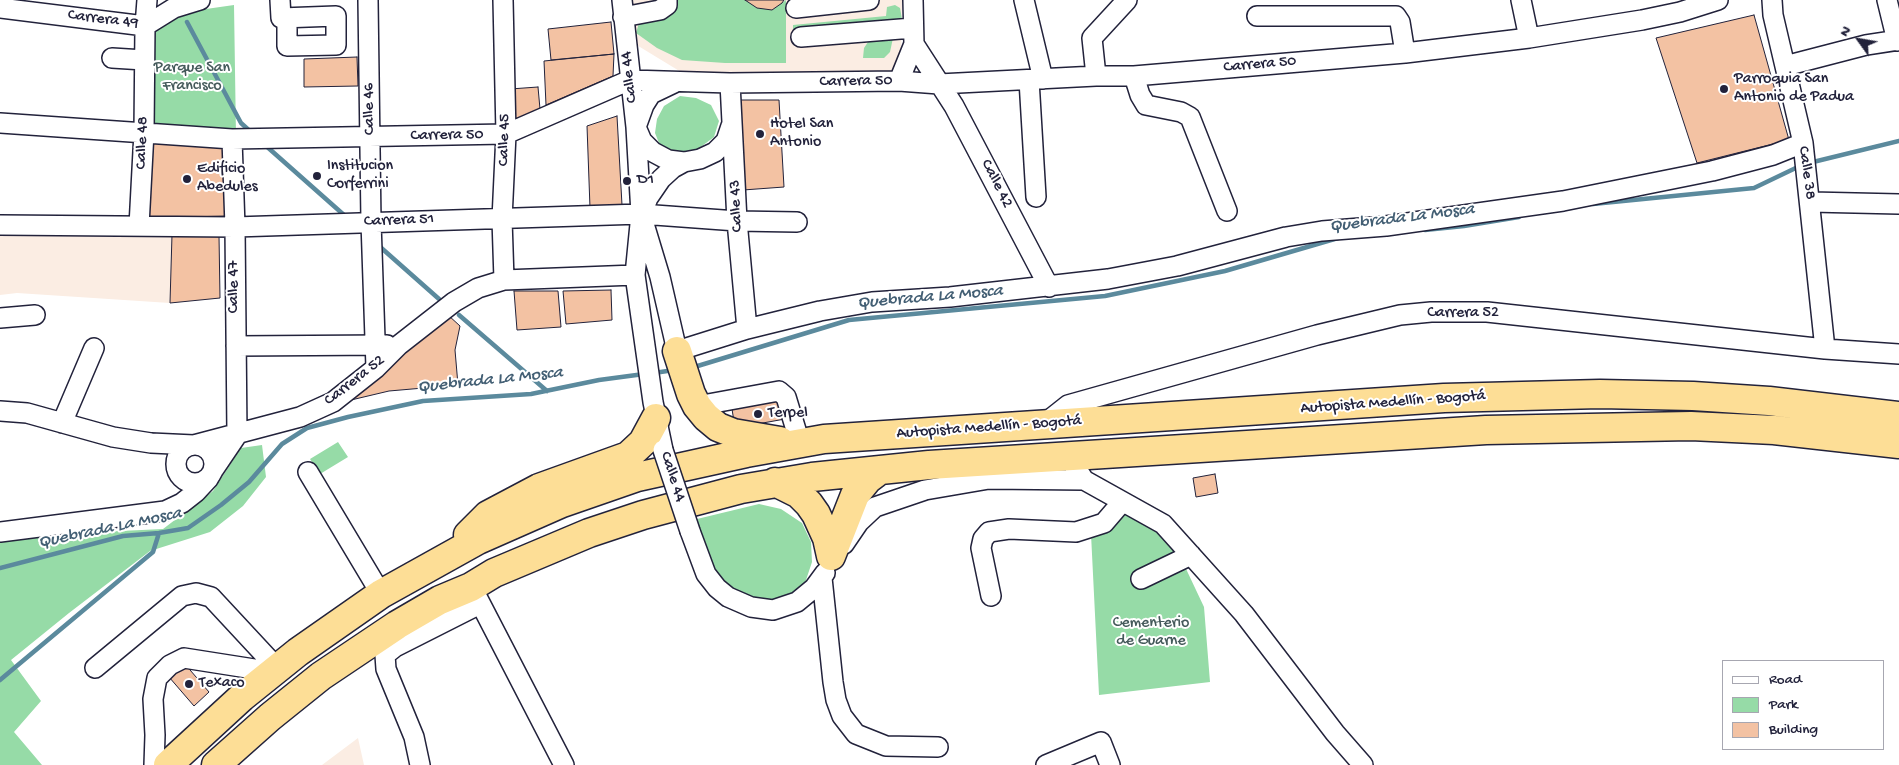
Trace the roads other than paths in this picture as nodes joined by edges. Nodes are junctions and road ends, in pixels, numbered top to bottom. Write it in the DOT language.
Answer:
graph roads {
  1 [pos="147,0"];
  2 [pos="280,0"];
  3 [pos="368,0"];
  4 [pos="503,0"];
  5 [pos="667,0"];
  6 [pos="869,0"];
  7 [pos="913,0"];
  8 [pos="1024,0"];
  9 [pos="1521,0"];
  10 [pos="1718,0"];
  11 [pos="1772,0"];
  12 [pos="1887,0"];
  13 [pos="197,1"];
  14 [pos="1121,4"];
  15 [pos="0,8"];
  16 [pos="622,8"];
  17 [pos="796,8"];
  18 [pos="1256,16"];
  19 [pos="287,18"];
  20 [pos="144,26"];
  21 [pos="914,36"];
  22 [pos="801,37"];
  23 [pos="1529,38"];
  24 [pos="1898,41"];
  25 [pos="1405,53"];
  26 [pos="112,58"];
  27 [pos="144,60"];
  28 [pos="1785,66"];
  29 [pos="1096,76"];
  30 [pos="1134,76"];
  31 [pos="1036,79"];
  32 [pos="630,80"];
  33 [pos="683,81"];
  34 [pos="899,81"];
  35 [pos="730,83"];
  36 [pos="939,84"];
  37 [pos="733,119"];
  38 [pos="0,122"];
  39 [pos="636,127"];
  40 [pos="144,132"];
  41 [pos="506,134"];
  42 [pos="370,138"];
  43 [pos="239,139"];
  44 [pos="1804,147"];
  45 [pos="684,162"];
  46 [pos="1810,195"];
  47 [pos="1036,197"];
  48 [pos="1899,204"];
  49 [pos="1226,211"];
  50 [pos="641,214"];
  51 [pos="502,219"];
  52 [pos="737,221"];
  53 [pos="371,222"];
  54 [pos="797,222"];
  55 [pos="0,225"];
  56 [pos="139,226"];
  57 [pos="235,227"];
  58 [pos="636,276"];
  59 [pos="504,280"];
  60 [pos="1049,286"];
  61 [pos="35,315"];
  62 [pos="0,318"];
  63 [pos="747,329"];
  64 [pos="400,345"];
  65 [pos="236,346"];
  66 [pos="375,346"];
  67 [pos="94,348"];
  68 [pos="1825,349"];
  69 [pos="1899,354"];
  70 [pos="678,355"];
  71 [pos="376,368"];
  72 [pos="694,400"];
  73 [pos="655,410"];
  74 [pos="0,411"];
  75 [pos="1899,416"];
  76 [pos="62,423"];
  77 [pos="1043,425"];
  78 [pos="237,435"];
  79 [pos="796,443"];
  80 [pos="1899,444"];
  81 [pos="194,445"];
  82 [pos="1069,457"];
  83 [pos="880,470"];
  84 [pos="308,472"];
  85 [pos="178,473"];
  86 [pos="211,473"];
  87 [pos="1084,480"];
  88 [pos="775,482"];
  89 [pos="1122,502"];
  90 [pos="165,511"];
  91 [pos="0,532"];
  92 [pos="1191,555"];
  93 [pos="448,557"];
  94 [pos="827,567"];
  95 [pos="1141,579"];
  96 [pos="381,594"];
  97 [pos="476,595"];
  98 [pos="992,596"];
  99 [pos="95,668"];
  100 [pos="275,670"];
  101 [pos="938,746"];
  102 [pos="154,765"];
  103 [pos="168,765"];
  104 [pos="216,765"];
  105 [pos="420,765"];
  106 [pos="564,765"];
  107 [pos="1046,765"];
  108 [pos="1110,765"];
  109 [pos="1362,765"];
  1 -- 20 [label="street, Calle 48"];
  2 -- 19 [label="street"];
  3 -- 42 [label="street, Calle 46"];
  4 -- 41 [label="street, Calle 45"];
  5 -- 16 [label="street"];
  6 -- 17 [label="street"];
  7 -- 21 [label="street"];
  8 -- 31 [label="street"];
  9 -- 23 [label="street"];
  10 -- 23 [label="street, Carrera 50"];
  11 -- 28 [label="street, Calle 38"];
  12 -- 24 [label="street"];
  13 -- 20 [label="street, Carrera 49"];
  14 -- 29 [label="street"];
  15 -- 20 [label="street, Carrera 49"];
  16 -- 32 [label="street, Calle 44"];
  18 -- 25 [label="street"];
  20 -- 27 [label="street, Calle 48"];
  21 -- 22 [label="street"];
  21 -- 34 [label="street"];
  21 -- 36 [label="street, Calle 42"];
  23 -- 25 [label="street, Carrera 50"];
  24 -- 28 [label="street"];
  25 -- 30 [label="street, Carrera 50"];
  26 -- 27 [label="street"];
  27 -- 40 [label="street, Calle 48"];
  28 -- 44 [label="street, Calle 38"];
  29 -- 30 [label="street, Carrera 50"];
  29 -- 31 [label="street, Carrera 50"];
  30 -- 49 [label="street"];
  31 -- 36 [label="street, Carrera 50"];
  31 -- 47 [label="street"];
  32 -- 33 [label="street, Carrera 50"];
  32 -- 39 [label="street, Calle 44"];
  32 -- 41 [label="street, Carrera 50"];
  33 -- 35 [label="street, Carrera 50"];
  33 -- 37 [label="street"];
  33 -- 39 [label="street"];
  34 -- 35 [label="street, Carrera 50"];
  34 -- 36 [label="street, Carrera 50"];
  35 -- 37 [label="street, Calle 43"];
  36 -- 60 [label="street, Calle 42"];
  37 -- 45 [label="street"];
  37 -- 52 [label="street, Calle 43"];
  38 -- 40 [label="street, Carrera 50"];
  39 -- 45 [label="street"];
  39 -- 50 [label="street, Calle 44"];
  40 -- 43 [label="street, Carrera 50"];
  40 -- 56 [label="street, Calle 48"];
  41 -- 42 [label="street, Carrera 50"];
  41 -- 51 [label="street, Calle 45"];
  42 -- 43 [label="street, Carrera 50"];
  42 -- 53 [label="street, Calle 46"];
  43 -- 57 [label="street, Calle 47"];
  44 -- 46 [label="street, Calle 38"];
  44 -- 60 [label="street"];
  45 -- 50 [label="street"];
  46 -- 48 [label="street"];
  46 -- 68 [label="street, Calle 38"];
  50 -- 51 [label="street, Carrera 51"];
  50 -- 52 [label="street, Carrera 51"];
  50 -- 58 [label="street, Calle 44"];
  50 -- 70 [label="street, Calle 44"];
  51 -- 53 [label="street, Carrera 51"];
  51 -- 59 [label="street, Calle 45"];
  52 -- 54 [label="street, Carrera 51"];
  52 -- 63 [label="street, Calle 43"];
  53 -- 57 [label="street, Carrera 51"];
  53 -- 66 [label="street, Calle 46"];
  55 -- 56 [label="street, Carrera 51"];
  56 -- 57 [label="street, Carrera 51"];
  57 -- 65 [label="street, Calle 47"];
  58 -- 59 [label="street, Carrera 52"];
  58 -- 73 [label="street, Calle 44"];
  59 -- 64 [label="street, Carrera 52"];
  60 -- 63 [label="street"];
  61 -- 62 [label="street"];
  63 -- 70 [label="street"];
  64 -- 66 [label="street"];
  64 -- 71 [label="street, Carrera 52"];
  65 -- 66 [label="street"];
  65 -- 78 [label="street, Calle 47"];
  66 -- 71 [label="street, Calle 46"];
  67 -- 76 [label="street"];
  68 -- 69 [label="street, Carrera 52"];
  68 -- 77 [label="street, Carrera 52"];
  70 -- 72 [label="highway"];
  71 -- 78 [label="street, Carrera 52"];
  72 -- 79 [label="highway"];
  72 -- 79 [label="street"];
  73 -- 93 [label="highway"];
  73 -- 94 [label="street, Calle 44, bridge"];
  74 -- 76 [label="street, Carrera 52"];
  75 -- 77 [label="highway, Autopista Medellín - Bogotá"];
  76 -- 81 [label="street, Carrera 52"];
  77 -- 79 [label="highway, Autopista Medellín - Bogotá"];
  78 -- 81 [label="street, Carrera 52"];
  78 -- 86 [label="street"];
  79 -- 93 [label="highway, Autopista Medellín - Bogotá"];
  80 -- 82 [label="highway, Autopista Medellín - Bogotá"];
  81 -- 85 [label="street"];
  81 -- 86 [label="street"];
  82 -- 83 [label="highway, Autopista Medellín - Bogotá"];
  82 -- 87 [label="street"];
  83 -- 88 [label="highway, Autopista Medellín - Bogotá"];
  83 -- 94 [label="highway"];
  84 -- 96 [label="street"];
  85 -- 86 [label="street"];
  85 -- 90 [label="street"];
  86 -- 90 [label="street"];
  87 -- 89 [label="street"];
  87 -- 94 [label="street, Calle 44"];
  88 -- 94 [label="highway"];
  88 -- 97 [label="highway, Autopista Medellín - Bogotá"];
  89 -- 92 [label="street"];
  89 -- 98 [label="street"];
  90 -- 91 [label="street"];
  92 -- 95 [label="street"];
  92 -- 109 [label="street"];
  93 -- 96 [label="highway, Autopista Medellín - Bogotá"];
  94 -- 101 [label="street"];
  96 -- 100 [label="highway, Autopista Medellín - Bogotá"];
  97 -- 104 [label="highway, Autopista Medellín - Bogotá"];
  97 -- 105 [label="street"];
  97 -- 106 [label="street"];
  99 -- 100 [label="street"];
  100 -- 102 [label="street"];
  100 -- 103 [label="highway, Autopista Medellín - Bogotá"];
  107 -- 108 [label="street"];
}
